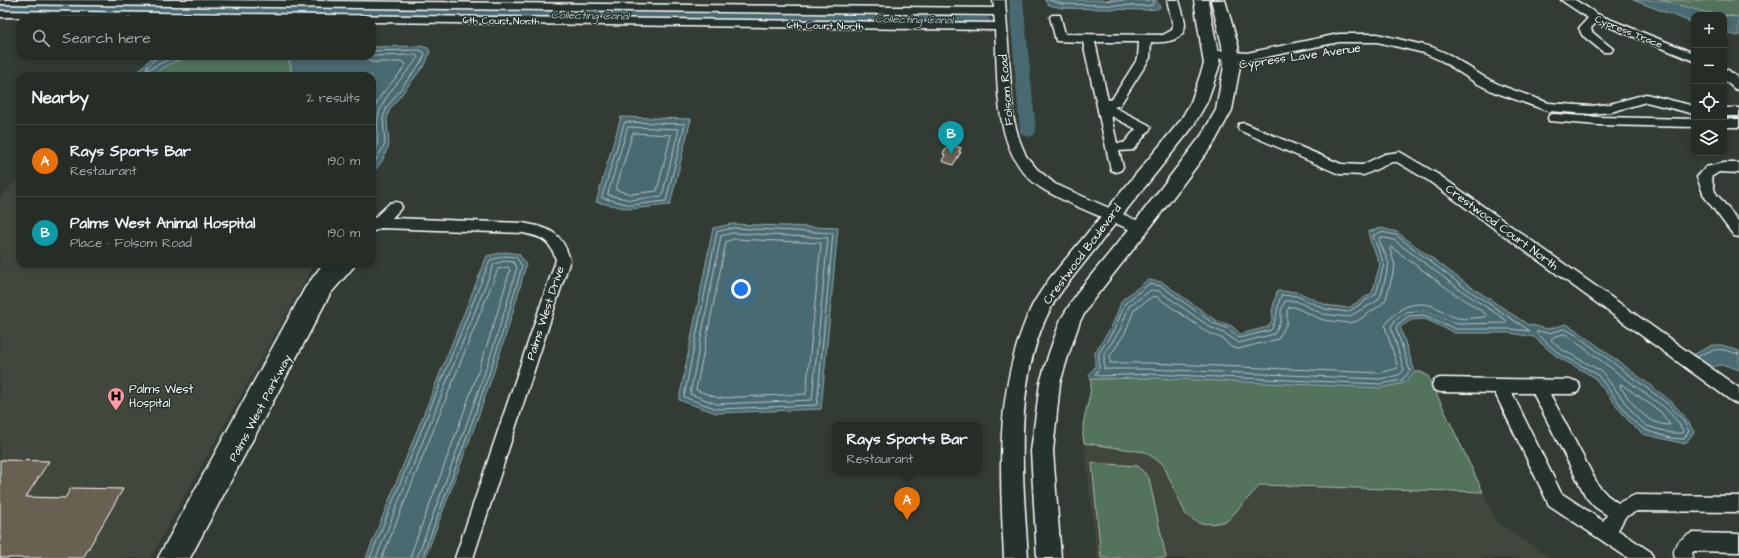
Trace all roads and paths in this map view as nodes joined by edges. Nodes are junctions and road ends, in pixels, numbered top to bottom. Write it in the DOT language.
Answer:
graph roads {
  1 [pos="1173,0"];
  2 [pos="1201,0"];
  3 [pos="1218,0"];
  4 [pos="1567,0"];
  5 [pos="0,1"];
  6 [pos="266,2"];
  7 [pos="690,5"];
  8 [pos="1000,6"];
  9 [pos="0,14"];
  10 [pos="154,16"];
  11 [pos="1056,17"];
  12 [pos="1595,17"];
  13 [pos="376,19"];
  14 [pos="1001,27"];
  15 [pos="1088,38"];
  16 [pos="1145,39"];
  17 [pos="1607,49"];
  18 [pos="1691,56"];
  19 [pos="1212,59"];
  20 [pos="1232,61"];
  21 [pos="1727,75"];
  22 [pos="1738,82"];
  23 [pos="1670,103"];
  24 [pos="1622,105"];
  25 [pos="1103,106"];
  26 [pos="1691,109"];
  27 [pos="1727,112"];
  28 [pos="1739,112"];
  29 [pos="1636,122"];
  30 [pos="1688,122"];
  31 [pos="1727,123"];
  32 [pos="1739,123"];
  33 [pos="1244,127"];
  34 [pos="1112,146"];
  35 [pos="1116,167"];
  36 [pos="1739,168"];
  37 [pos="395,207"];
  38 [pos="1111,215"];
  39 [pos="376,227"];
  40 [pos="1140,228"];
  41 [pos="376,229"];
  42 [pos="1739,232"];
  43 [pos="328,268"];
  44 [pos="345,268"];
  45 [pos="1440,385"];
  46 [pos="1500,386"];
  47 [pos="1538,386"];
  48 [pos="1572,387"];
  49 [pos="1739,397"];
  50 [pos="1739,504"];
  51 [pos="1618,513"];
  52 [pos="1606,533"];
  53 [pos="1739,543"];
  54 [pos="167,558"];
  55 [pos="180,558"];
  56 [pos="464,558"];
  57 [pos="1016,558"];
  58 [pos="1049,558"];
  59 [pos="1644,558"];
  60 [pos="1684,558"];
  1 -- 16 [label="street"];
  2 -- 19 [label="main road, Crestwood Boulevard"];
  3 -- 20 [label="main road"];
  4 -- 12 [label="street, Cypress Trace"];
  5 -- 6 [label="street"];
  6 -- 7 [label="street"];
  7 -- 8 [label="street"];
  8 -- 14 [label="street, Folsom Road"];
  9 -- 10 [label="street, 6th Court North"];
  11 -- 15 [label="street"];
  12 -- 17 [label="street"];
  12 -- 18 [label="street, Cypress Trace"];
  13 -- 14 [label="street, 6th Court North"];
  14 -- 38 [label="street, Folsom Road"];
  15 -- 16 [label="street"];
  15 -- 25 [label="street"];
  16 -- 25 [label="street"];
  19 -- 20 [label="street, Cypress Lave Avenue"];
  19 -- 38 [label="main road, Crestwood Boulevard"];
  20 -- 24 [label="street, Cypress Lave Avenue"];
  20 -- 29 [label="street, Cypress Lave Avenue"];
  20 -- 40 [label="main road"];
  21 -- 22 [label="street"];
  23 -- 24 [label="street, Cypress Lave Avenue"];
  23 -- 26 [label="street, Cypress Lave Avenue"];
  23 -- 30 [label="street, Cypress Lave Avenue"];
  24 -- 29 [label="street"];
  25 -- 34 [label="street"];
  25 -- 34 [label="street"];
  27 -- 28 [label="street"];
  29 -- 30 [label="street, Cypress Lave Avenue"];
  31 -- 32 [label="street"];
  33 -- 49 [label="street, Crestwood Court North"];
  34 -- 35 [label="street"];
  36 -- 42 [label="street"];
  37 -- 39 [label="street"];
  38 -- 40 [label="street, Folsom Road"];
  38 -- 57 [label="main road, Crestwood Boulevard"];
  40 -- 58 [label="main road"];
  41 -- 56 [label="street, Palms West Drive"];
  43 -- 54 [label="street, Palms West Parkway"];
  44 -- 55 [label="street, Palms West Parkway"];
  45 -- 46 [label="street"];
  46 -- 47 [label="street"];
  46 -- 52 [label="street"];
  47 -- 48 [label="street"];
  47 -- 51 [label="street"];
  50 -- 51 [label="street"];
  51 -- 52 [label="street"];
  52 -- 59 [label="street"];
  53 -- 60 [label="street"];
}
